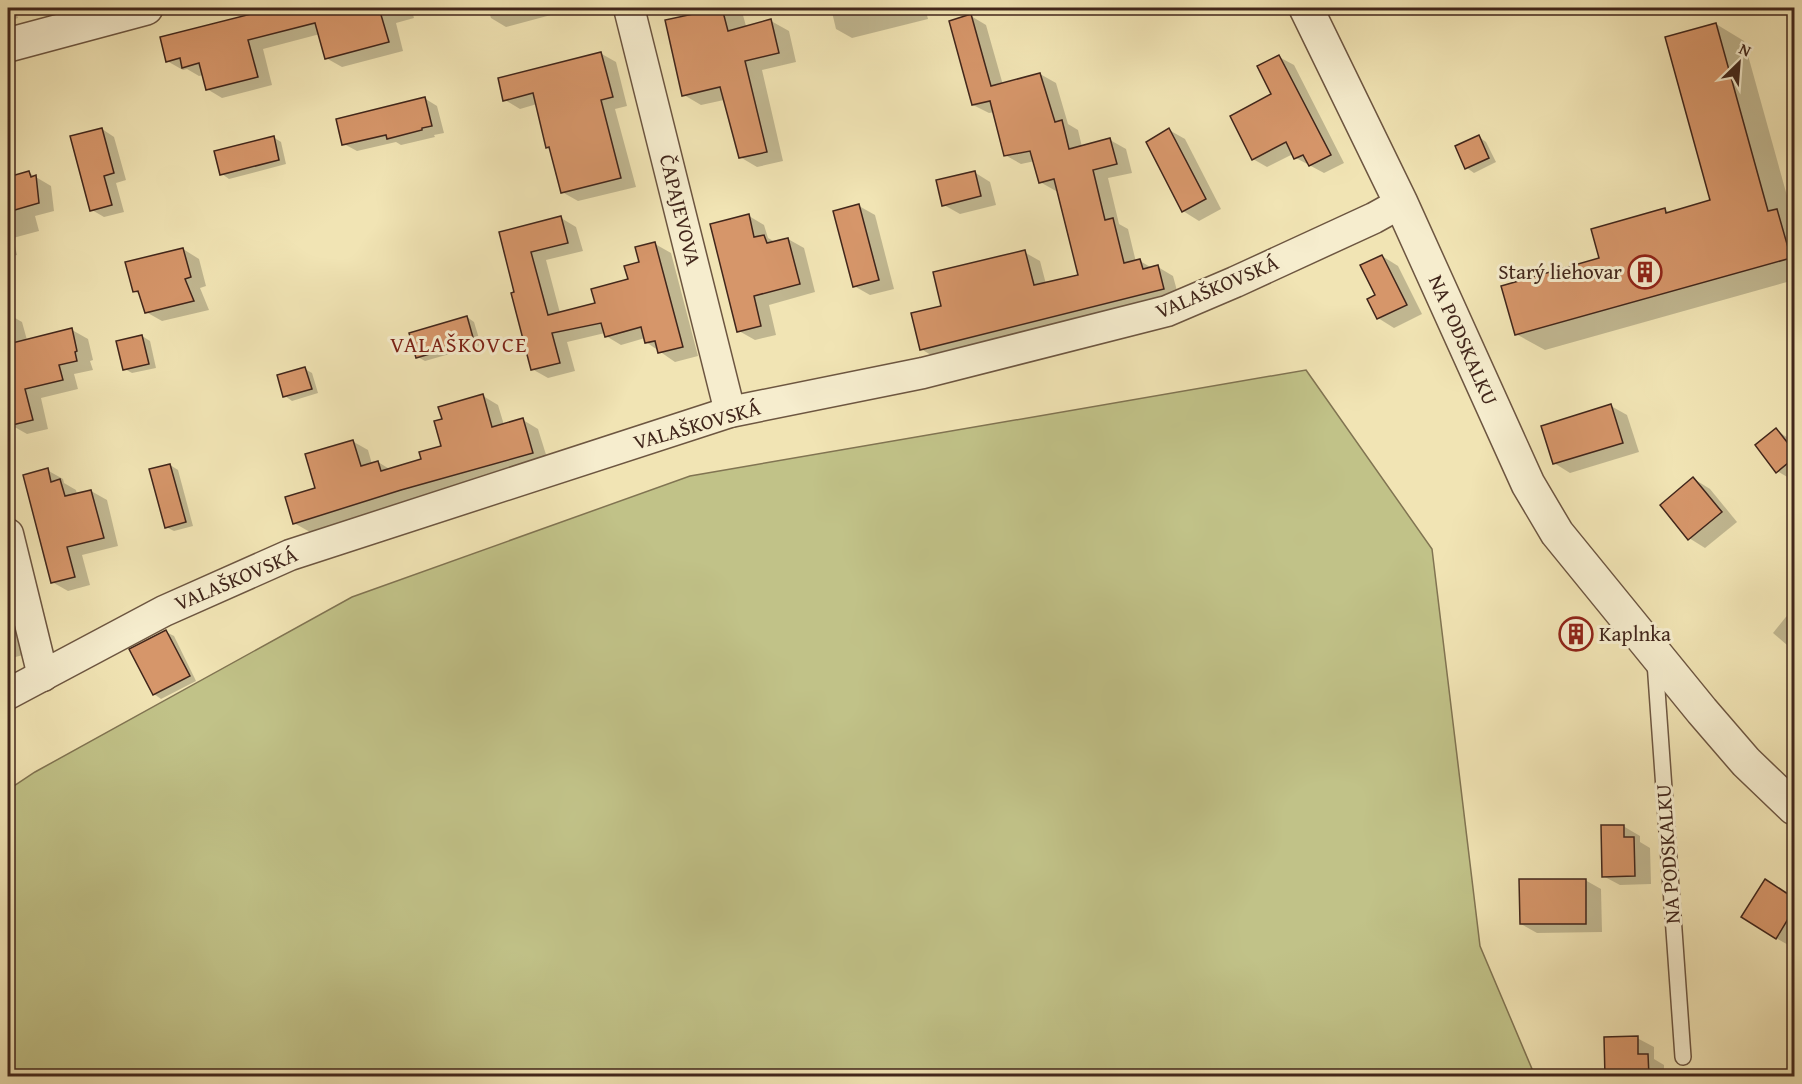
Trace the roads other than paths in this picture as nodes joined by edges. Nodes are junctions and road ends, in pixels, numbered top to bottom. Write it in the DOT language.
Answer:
graph roads {
  1 [pos="146,8"];
  2 [pos="629,8"];
  3 [pos="1306,8"];
  4 [pos="95,16"];
  5 [pos="8,45"];
  6 [pos="1401,203"];
  7 [pos="730,412"];
  8 [pos="8,534"];
  9 [pos="1654,651"];
  10 [pos="43,676"];
  11 [pos="8,694"];
  12 [pos="1794,808"];
  13 [pos="1683,1057"];
  1 -- 4 [label="street"];
  2 -- 7 [label="street, ČAPAJEVOVA"];
  3 -- 6 [label="street, NA PODSKALKU"];
  4 -- 5 [label="street"];
  6 -- 7 [label="street, VALAŠKOVSKÁ"];
  6 -- 9 [label="street, NA PODSKALKU"];
  7 -- 10 [label="street, VALAŠKOVSKÁ"];
  8 -- 10 [label="street"];
  9 -- 12 [label="street, NA PODSKALKU"];
  9 -- 13 [label="lane, NA PODSKALKU"];
  10 -- 11 [label="street, VALAŠKOVSKÁ"];
}
